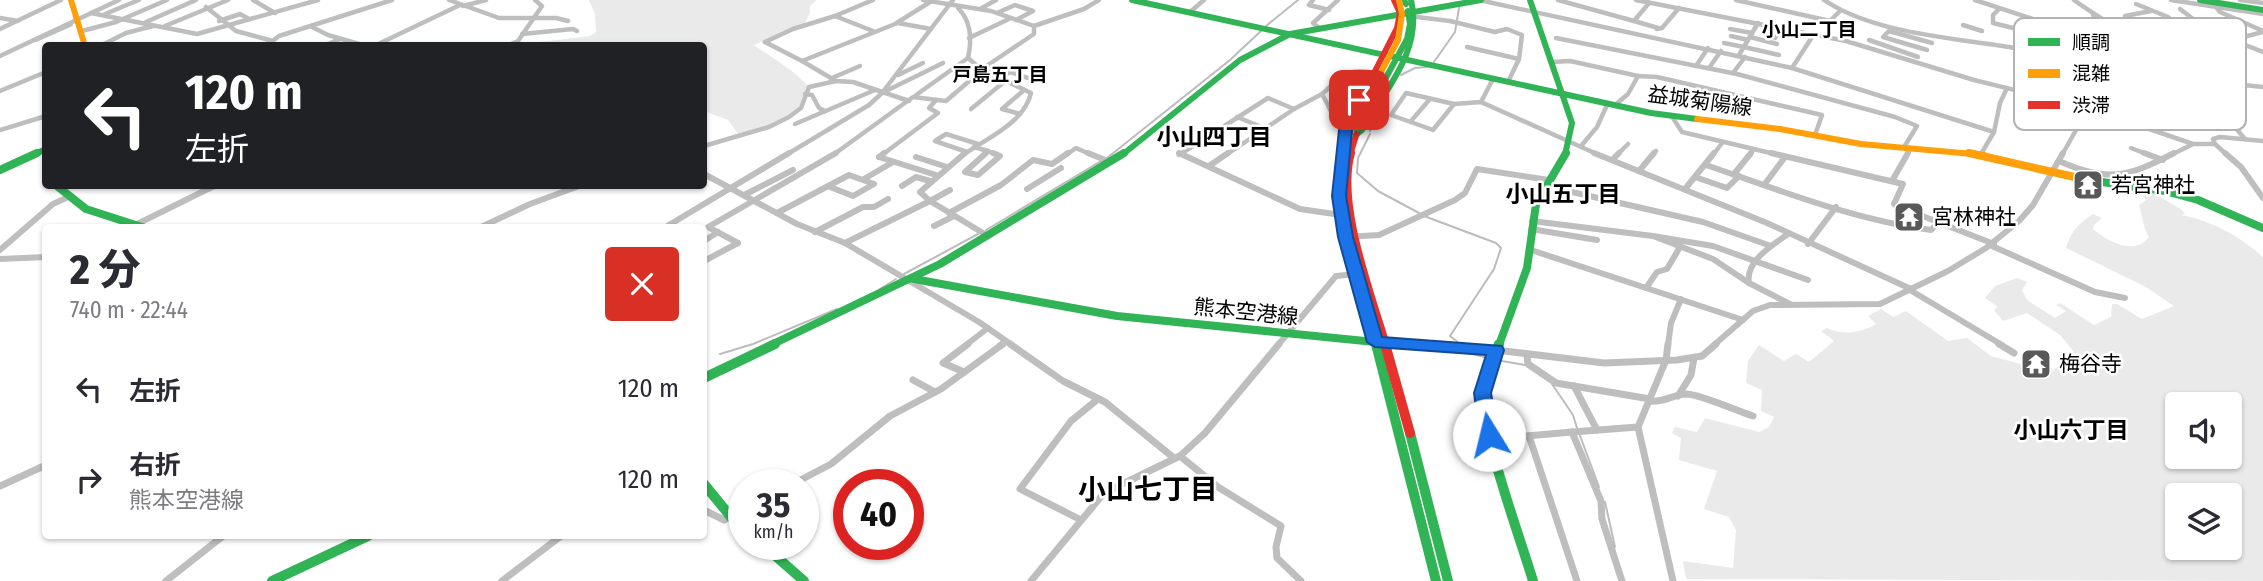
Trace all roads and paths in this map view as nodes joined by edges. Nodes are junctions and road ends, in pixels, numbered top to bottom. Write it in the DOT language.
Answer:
graph roads {
  1 [pos="61,0"];
  2 [pos="71,0"];
  3 [pos="120,0"];
  4 [pos="139,0"];
  5 [pos="167,0"];
  6 [pos="196,0"];
  7 [pos="212,0"];
  8 [pos="253,0"];
  9 [pos="318,0"];
  10 [pos="392,0"];
  11 [pos="449,0"];
  12 [pos="486,0"];
  13 [pos="535,0"];
  14 [pos="873,0"];
  15 [pos="923,0"];
  16 [pos="996,0"];
  17 [pos="1099,0"];
  18 [pos="1132,0"];
  19 [pos="1204,0"];
  20 [pos="1314,0"];
  21 [pos="1338,0"];
  22 [pos="1399,0"];
  23 [pos="1411,0"];
  24 [pos="1480,0"];
  25 [pos="1558,0"];
  26 [pos="1636,0"];
  27 [pos="1736,0"];
  28 [pos="1824,0"];
  29 [pos="1975,0"];
  30 [pos="2074,0"];
  31 [pos="2171,0"];
  32 [pos="2200,0"];
  33 [pos="2241,0"];
  34 [pos="225,1"];
  35 [pos="930,2"];
  36 [pos="2216,2"];
  37 [pos="951,3"];
  38 [pos="1649,3"];
  39 [pos="1533,4"];
  40 [pos="2136,4"];
  41 [pos="461,6"];
  42 [pos="957,7"];
  43 [pos="206,8"];
  44 [pos="1679,8"];
  45 [pos="2263,8"];
  46 [pos="979,9"];
  47 [pos="1999,9"];
  48 [pos="2180,9"];
  49 [pos="1329,10"];
  50 [pos="1840,11"];
  51 [pos="2153,11"];
  52 [pos="91,12"];
  53 [pos="1189,12"];
  54 [pos="275,13"];
  55 [pos="996,13"];
  56 [pos="1400,13"];
  57 [pos="1417,14"];
  58 [pos="2093,14"];
  59 [pos="104,15"];
  60 [pos="835,16"];
  61 [pos="2125,16"];
  62 [pos="0,18"];
  63 [pos="78,18"];
  64 [pos="975,18"];
  65 [pos="2028,18"];
  66 [pos="2094,18"];
  67 [pos="2099,18"];
  68 [pos="2169,18"];
  69 [pos="2192,18"];
  70 [pos="2234,18"];
  71 [pos="124,19"];
  72 [pos="1013,19"];
  73 [pos="250,20"];
  74 [pos="532,20"];
  75 [pos="1634,20"];
  76 [pos="18,21"];
  77 [pos="219,21"];
  78 [pos="568,21"];
  79 [pos="968,21"];
  80 [pos="1830,21"];
  81 [pos="1983,21"];
  82 [pos="145,23"];
  83 [pos="898,23"];
  84 [pos="1758,23"];
  85 [pos="2246,23"];
  86 [pos="161,25"];
  87 [pos="1964,25"];
  88 [pos="1034,26"];
  89 [pos="224,27"];
  90 [pos="311,27"];
  91 [pos="1782,27"];
  92 [pos="1319,28"];
  93 [pos="1658,28"];
  94 [pos="2014,28"];
  95 [pos="0,29"];
  96 [pos="931,29"];
  97 [pos="1730,29"];
  98 [pos="577,31"];
  99 [pos="2263,31"];
  100 [pos="82,32"];
  101 [pos="873,32"];
  102 [pos="522,34"];
  103 [pos="1290,34"];
  104 [pos="1816,34"];
  105 [pos="1652,36"];
  106 [pos="1731,36"];
  107 [pos="2251,36"];
  108 [pos="1750,37"];
  109 [pos="1938,37"];
  110 [pos="2246,37"];
  111 [pos="342,38"];
  112 [pos="968,38"];
  113 [pos="1556,38"];
  114 [pos="2263,40"];
  115 [pos="1867,41"];
  116 [pos="84,42"];
  117 [pos="108,42"];
  118 [pos="265,42"];
  119 [pos="275,42"];
  120 [pos="332,42"];
  121 [pos="354,42"];
  122 [pos="383,42"];
  123 [pos="520,42"];
  124 [pos="1724,43"];
  125 [pos="1932,43"];
  126 [pos="2246,44"];
  127 [pos="1467,47"];
  128 [pos="1744,47"];
  129 [pos="1708,48"];
  130 [pos="2014,48"];
  131 [pos="1927,50"];
  132 [pos="1721,51"];
  133 [pos="2263,52"];
  134 [pos="1383,53"];
  135 [pos="1779,55"];
  136 [pos="0,56"];
  137 [pos="1742,56"];
  138 [pos="1918,57"];
  139 [pos="968,58"];
  140 [pos="1405,58"];
  141 [pos="1519,59"];
  142 [pos="802,61"];
  143 [pos="1552,62"];
  144 [pos="1913,62"];
  145 [pos="943,63"];
  146 [pos="923,64"];
  147 [pos="860,66"];
  148 [pos="1696,66"];
  149 [pos="1709,68"];
  150 [pos="1792,68"];
  151 [pos="982,70"];
  152 [pos="1375,73"];
  153 [pos="1733,73"];
  154 [pos="42,74"];
  155 [pos="896,75"];
  156 [pos="1638,76"];
  157 [pos="834,79"];
  158 [pos="1031,79"];
  159 [pos="1493,79"];
  160 [pos="1001,81"];
  161 [pos="1508,82"];
  162 [pos="2007,88"];
  163 [pos="1024,89"];
  164 [pos="875,90"];
  165 [pos="2014,90"];
  166 [pos="0,91"];
  167 [pos="883,92"];
  168 [pos="1561,92"];
  169 [pos="805,94"];
  170 [pos="1322,94"];
  171 [pos="911,99"];
  172 [pos="1430,99"];
  173 [pos="936,100"];
  174 [pos="1481,102"];
  175 [pos="1454,104"];
  176 [pos="1611,104"];
  177 [pos="1294,108"];
  178 [pos="971,109"];
  179 [pos="825,111"];
  180 [pos="1020,114"];
  181 [pos="1671,116"];
  182 [pos="42,117"];
  183 [pos="1237,117"];
  184 [pos="1410,121"];
  185 [pos="795,124"];
  186 [pos="1264,128"];
  187 [pos="0,130"];
  188 [pos="1352,130"];
  189 [pos="2076,130"];
  190 [pos="2152,130"];
  191 [pos="2238,130"];
  192 [pos="1994,132"];
  193 [pos="1815,135"];
  194 [pos="2245,139"];
  195 [pos="2263,141"];
  196 [pos="1572,142"];
  197 [pos="1722,142"];
  198 [pos="1628,144"];
  199 [pos="2193,144"];
  200 [pos="2215,144"];
  201 [pos="707,145"];
  202 [pos="976,145"];
  203 [pos="1581,146"];
  204 [pos="1907,147"];
  205 [pos="2131,148"];
  206 [pos="42,150"];
  207 [pos="1753,150"];
  208 [pos="988,151"];
  209 [pos="1656,151"];
  210 [pos="967,152"];
  211 [pos="1981,154"];
  212 [pos="916,157"];
  213 [pos="1785,157"];
  214 [pos="1612,160"];
  215 [pos="2164,160"];
  216 [pos="2059,161"];
  217 [pos="893,162"];
  218 [pos="1110,162"];
  219 [pos="1052,164"];
  220 [pos="1706,165"];
  221 [pos="1209,166"];
  222 [pos="947,167"];
  223 [pos="0,170"];
  224 [pos="793,170"];
  225 [pos="1639,171"];
  226 [pos="2052,172"];
  227 [pos="936,175"];
  228 [pos="1737,175"];
  229 [pos="707,176"];
  230 [pos="1695,177"];
  231 [pos="864,179"];
  232 [pos="1042,180"];
  233 [pos="1549,180"];
  234 [pos="930,181"];
  235 [pos="1892,181"];
  236 [pos="1051,184"];
  237 [pos="1765,185"];
  238 [pos="902,186"];
  239 [pos="830,187"];
  240 [pos="730,188"];
  241 [pos="59,189"];
  242 [pos="208,189"];
  243 [pos="571,189"];
  244 [pos="1027,189"];
  245 [pos="1685,189"];
  246 [pos="950,190"];
  247 [pos="744,195"];
  248 [pos="66,198"];
  249 [pos="2263,198"];
  250 [pos="888,199"];
  251 [pos="753,200"];
  252 [pos="930,201"];
  253 [pos="1836,207"];
  254 [pos="777,213"];
  255 [pos="952,215"];
  256 [pos="1341,215"];
  257 [pos="1940,220"];
  258 [pos="127,224"];
  259 [pos="137,224"];
  260 [pos="488,224"];
  261 [pos="671,224"];
  262 [pos="1532,225"];
  263 [pos="934,226"];
  264 [pos="2263,228"];
  265 [pos="718,232"];
  266 [pos="815,232"];
  267 [pos="1788,234"];
  268 [pos="988,236"];
  269 [pos="1653,236"];
  270 [pos="1350,237"];
  271 [pos="707,239"];
  272 [pos="1597,240"];
  273 [pos="845,243"];
  274 [pos="1808,244"];
  275 [pos="1993,245"];
  276 [pos="1771,246"];
  277 [pos="1679,247"];
  278 [pos="0,250"];
  279 [pos="1531,250"];
  280 [pos="42,257"];
  281 [pos="0,258"];
  282 [pos="707,259"];
  283 [pos="1756,262"];
  284 [pos="1356,274"];
  285 [pos="1808,280"];
  286 [pos="907,281"];
  287 [pos="1749,283"];
  288 [pos="1646,288"];
  289 [pos="1910,290"];
  290 [pos="1771,294"];
  291 [pos="2125,298"];
  292 [pos="1681,299"];
  293 [pos="1792,305"];
  294 [pos="1753,311"];
  295 [pos="1743,320"];
  296 [pos="988,328"];
  297 [pos="1290,334"];
  298 [pos="1005,342"];
  299 [pos="1375,342"];
  300 [pos="1387,343"];
  301 [pos="1496,350"];
  302 [pos="2014,353"];
  303 [pos="1527,355"];
  304 [pos="1694,358"];
  305 [pos="1666,360"];
  306 [pos="964,372"];
  307 [pos="707,377"];
  308 [pos="913,380"];
  309 [pos="1574,386"];
  310 [pos="935,392"];
  311 [pos="1678,396"];
  312 [pos="1098,399"];
  313 [pos="1650,400"];
  314 [pos="1754,416"];
  315 [pos="1638,427"];
  316 [pos="1597,430"];
  317 [pos="1576,432"];
  318 [pos="1489,435"];
  319 [pos="1529,436"];
  320 [pos="1177,457"];
  321 [pos="42,467"];
  322 [pos="819,470"];
  323 [pos="0,486"];
  324 [pos="707,488"];
  325 [pos="707,512"];
  326 [pos="728,513"];
  327 [pos="728,518"];
  328 [pos="1081,520"];
  329 [pos="219,539"];
  330 [pos="362,539"];
  331 [pos="557,539"];
  332 [pos="780,560"];
  333 [pos="166,581"];
  334 [pos="272,581"];
  335 [pos="502,581"];
  336 [pos="804,581"];
  337 [pos="1031,581"];
  338 [pos="1301,581"];
  339 [pos="1436,581"];
  340 [pos="1448,581"];
  341 [pos="1533,581"];
  342 [pos="1577,581"];
  343 [pos="1622,581"];
  344 [pos="1673,581"];
  1 -- 76 [label="street"];
  2 -- 63 [label="main road"];
  3 -- 52 [label="street"];
  4 -- 59 [label="street"];
  5 -- 71 [label="street"];
  6 -- 82 [label="street"];
  7 -- 34 [label="street"];
  8 -- 54 [label="street"];
  9 -- 54 [label="street"];
  10 -- 90 [label="street"];
  11 -- 41 [label="street"];
  12 -- 41 [label="street"];
  13 -- 74 [label="street"];
  14 -- 60 [label="street"];
  15 -- 35 [label="street"];
  16 -- 46 [label="street"];
  17 -- 88 [label="street"];
  18 -- 53 [label="main road, 益城菊陽線"];
  19 -- 53 [label="street"];
  20 -- 49 [label="street"];
  21 -- 49 [label="street"];
  22 -- 56 [label="main road"];
  22 -- 188 [label="main road, bridge"];
  23 -- 57 [label="main road"];
  24 -- 39 [label="street"];
  24 -- 57 [label="main road, 熊本空港線"];
  25 -- 75 [label="street"];
  26 -- 38 [label="street"];
  27 -- 80 [label="street"];
  28 -- 50 [label="street"];
  29 -- 47 [label="street"];
  30 -- 58 [label="street"];
  31 -- 36 [label="street"];
  32 -- 45 [label="main road"];
  33 -- 45 [label="street"];
  34 -- 43 [label="street"];
  35 -- 37 [label="street"];
  35 -- 83 [label="street"];
  36 -- 45 [label="main road"];
  36 -- 70 [label="street"];
  37 -- 42 [label="street"];
  37 -- 96 [label="street"];
  38 -- 44 [label="street"];
  38 -- 75 [label="street"];
  39 -- 105 [label="street"];
  39 -- 143 [label="main road"];
  40 -- 51 [label="street"];
  41 -- 74 [label="street"];
  41 -- 122 [label="street"];
  42 -- 46 [label="street"];
  42 -- 79 [label="street"];
  43 -- 77 [label="street"];
  43 -- 86 [label="street"];
  44 -- 84 [label="street"];
  44 -- 93 [label="street"];
  46 -- 55 [label="street"];
  47 -- 65 [label="street"];
  47 -- 94 [label="street"];
  48 -- 69 [label="street"];
  49 -- 92 [label="street"];
  50 -- 80 [label="street"];
  50 -- 109 [label="street"];
  51 -- 61 [label="street"];
  51 -- 68 [label="street"];
  52 -- 59 [label="street"];
  52 -- 63 [label="street"];
  53 -- 103 [label="main road, 益城菊陽線"];
  54 -- 73 [label="street"];
  55 -- 72 [label="street"];
  55 -- 72 [label="street"];
  56 -- 57 [label="main road, 熊本空港線"];
  56 -- 92 [label="main road, 熊本空港線"];
  56 -- 134 [label="main road"];
  57 -- 140 [label="main road"];
  57 -- 141 [label="street"];
  58 -- 66 [label="street"];
  58 -- 67 [label="street"];
  59 -- 71 [label="street"];
  60 -- 101 [label="street"];
  60 -- 142 [label="street"];
  62 -- 76 [label="street"];
  63 -- 100 [label="main road"];
  63 -- 136 [label="street"];
  64 -- 79 [label="street"];
  71 -- 82 [label="street"];
  71 -- 100 [label="street"];
  72 -- 88 [label="street"];
  72 -- 112 [label="street"];
  73 -- 77 [label="street"];
  73 -- 89 [label="street"];
  74 -- 78 [label="street"];
  74 -- 102 [label="street"];
  75 -- 93 [label="street"];
  76 -- 95 [label="street"];
  77 -- 89 [label="street"];
  79 -- 112 [label="street"];
  80 -- 104 [label="street"];
  81 -- 87 [label="street"];
  82 -- 86 [label="street"];
  83 -- 96 [label="street"];
  83 -- 101 [label="street"];
  84 -- 91 [label="street"];
  84 -- 108 [label="street"];
  85 -- 99 [label="street"];
  86 -- 89 [label="street"];
  86 -- 117 [label="street"];
  88 -- 151 [label="street"];
  89 -- 118 [label="street"];
  90 -- 111 [label="street"];
  90 -- 119 [label="street"];
  91 -- 104 [label="street"];
  91 -- 108 [label="street"];
  92 -- 103 [label="main road, 熊本空港線"];
  93 -- 105 [label="street"];
  96 -- 155 [label="street"];
  97 -- 108 [label="street"];
  98 -- 102 [label="street"];
  99 -- 107 [label="street"];
  100 -- 116 [label="main road"];
  101 -- 142 [label="street"];
  102 -- 123 [label="street"];
  103 -- 134 [label="main road, 益城菊陽線"];
  103 -- 218 [label="main road, 熊本空港線"];
  104 -- 144 [label="street"];
  104 -- 150 [label="street"];
  105 -- 129 [label="street"];
  106 -- 108 [label="street"];
  107 -- 110 [label="street"];
  107 -- 114 [label="street"];
  108 -- 128 [label="street"];
  109 -- 125 [label="street"];
  109 -- 130 [label="street"];
  111 -- 120 [label="street"];
  111 -- 121 [label="street"];
  112 -- 139 [label="street"];
  113 -- 148 [label="street"];
  115 -- 138 [label="street"];
  124 -- 128 [label="street"];
  125 -- 131 [label="street"];
  125 -- 131 [label="street"];
  126 -- 133 [label="street"];
  127 -- 141 [label="street"];
  128 -- 135 [label="street"];
  128 -- 137 [label="street"];
  129 -- 132 [label="street"];
  129 -- 148 [label="street"];
  131 -- 138 [label="street"];
  132 -- 137 [label="street"];
  132 -- 149 [label="street"];
  134 -- 140 [label="main road, 益城菊陽線"];
  134 -- 152 [label="main road"];
  137 -- 150 [label="street"];
  137 -- 153 [label="street"];
  138 -- 144 [label="street"];
  139 -- 151 [label="street"];
  139 -- 171 [label="street"];
  140 -- 159 [label="main road, 益城菊陽線"];
  140 -- 188 [label="main road"];
  141 -- 161 [label="street"];
  142 -- 157 [label="street"];
  143 -- 156 [label="street"];
  143 -- 168 [label="main road"];
  144 -- 162 [label="street"];
  145 -- 167 [label="street"];
  146 -- 155 [label="street"];
  147 -- 157 [label="street"];
  148 -- 149 [label="street"];
  149 -- 153 [label="street"];
  150 -- 192 [label="street"];
  151 -- 160 [label="street"];
  151 -- 173 [label="street"];
  152 -- 170 [label="street"];
  152 -- 188 [label="main road"];
  153 -- 204 [label="street"];
  154 -- 166 [label="street"];
  155 -- 167 [label="street"];
  156 -- 176 [label="street"];
  156 -- 193 [label="street"];
  157 -- 164 [label="street"];
  157 -- 169 [label="street"];
  158 -- 160 [label="street"];
  159 -- 161 [label="main road, 益城菊陽線"];
  159 -- 174 [label="street"];
  160 -- 163 [label="street"];
  160 -- 178 [label="street"];
  161 -- 168 [label="main road, 益城菊陽線"];
  162 -- 165 [label="street"];
  162 -- 192 [label="street"];
  163 -- 180 [label="street"];
  163 -- 180 [label="street"];
  164 -- 167 [label="street"];
  164 -- 179 [label="street"];
  167 -- 171 [label="street"];
  167 -- 240 [label="street"];
  168 -- 176 [label="main road, 益城菊陽線"];
  168 -- 196 [label="main road"];
  169 -- 179 [label="street"];
  169 -- 201 [label="street"];
  170 -- 177 [label="street"];
  170 -- 188 [label="street"];
  171 -- 173 [label="street"];
  171 -- 251 [label="street"];
  172 -- 175 [label="street"];
  172 -- 184 [label="street"];
  172 -- 184 [label="street"];
  173 -- 217 [label="street"];
  174 -- 175 [label="street"];
  174 -- 196 [label="street"];
  175 -- 184 [label="street"];
  176 -- 181 [label="main road, 益城菊陽線"];
  176 -- 203 [label="street"];
  177 -- 183 [label="street"];
  177 -- 186 [label="street"];
  179 -- 185 [label="street"];
  180 -- 202 [label="street"];
  181 -- 193 [label="main road, 益城菊陽線"];
  181 -- 197 [label="street"];
  182 -- 187 [label="street"];
  183 -- 186 [label="street"];
  183 -- 221 [label="street"];
  186 -- 221 [label="street"];
  188 -- 256 [label="main road"];
  188 -- 270 [label="main road"];
  189 -- 216 [label="street"];
  190 -- 199 [label="street"];
  191 -- 194 [label="street"];
  192 -- 211 [label="street"];
  193 -- 204 [label="main road, 益城菊陽線"];
  194 -- 195 [label="street"];
  194 -- 200 [label="street"];
  196 -- 203 [label="street"];
  196 -- 233 [label="main road"];
  197 -- 207 [label="street"];
  197 -- 220 [label="street"];
  198 -- 214 [label="street"];
  199 -- 200 [label="street"];
  199 -- 215 [label="street"];
  200 -- 249 [label="street"];
  202 -- 208 [label="street"];
  202 -- 210 [label="street"];
  202 -- 210 [label="street"];
  203 -- 214 [label="street"];
  204 -- 211 [label="main road, 益城菊陽線"];
  204 -- 235 [label="street"];
  205 -- 215 [label="street"];
  206 -- 223 [label="main road"];
  207 -- 213 [label="street"];
  207 -- 228 [label="street"];
  208 -- 208 [label="street"];
  209 -- 225 [label="street"];
  210 -- 222 [label="street"];
  211 -- 226 [label="main road, 益城菊陽線"];
  212 -- 222 [label="street"];
  213 -- 235 [label="street"];
  213 -- 237 [label="street"];
  214 -- 225 [label="street"];
  215 -- 216 [label="street"];
  216 -- 226 [label="street"];
  217 -- 227 [label="street"];
  217 -- 231 [label="street"];
  218 -- 219 [label="street"];
  218 -- 268 [label="main road, 熊本空港線"];
  219 -- 232 [label="street"];
  219 -- 255 [label="street"];
  220 -- 228 [label="street"];
  220 -- 230 [label="street"];
  221 -- 256 [label="street"];
  222 -- 227 [label="street"];
  224 -- 247 [label="street"];
  225 -- 245 [label="street"];
  226 -- 264 [label="main road, 益城菊陽線"];
  226 -- 275 [label="street"];
  227 -- 234 [label="street"];
  228 -- 230 [label="street"];
  228 -- 237 [label="street"];
  229 -- 240 [label="street"];
  230 -- 245 [label="street"];
  231 -- 239 [label="street"];
  231 -- 239 [label="street"];
  232 -- 236 [label="street"];
  232 -- 244 [label="street"];
  233 -- 262 [label="main road"];
  233 -- 270 [label="street"];
  233 -- 276 [label="street"];
  234 -- 238 [label="street"];
  234 -- 252 [label="street"];
  235 -- 257 [label="street"];
  237 -- 253 [label="street"];
  239 -- 254 [label="street"];
  240 -- 247 [label="street"];
  240 -- 261 [label="street"];
  241 -- 248 [label="main road"];
  242 -- 259 [label="street"];
  243 -- 260 [label="street"];
  245 -- 267 [label="street"];
  246 -- 252 [label="street"];
  247 -- 251 [label="street"];
  248 -- 258 [label="main road"];
  248 -- 278 [label="street"];
  250 -- 266 [label="street"];
  251 -- 254 [label="street"];
  251 -- 265 [label="street"];
  252 -- 255 [label="street"];
  252 -- 273 [label="street"];
  253 -- 257 [label="street"];
  253 -- 274 [label="street"];
  254 -- 266 [label="street"];
  255 -- 263 [label="street"];
  255 -- 268 [label="street"];
  256 -- 270 [label="main road"];
  257 -- 275 [label="street"];
  262 -- 269 [label="street"];
  262 -- 272 [label="street"];
  262 -- 279 [label="main road"];
  265 -- 271 [label="street"];
  265 -- 282 [label="street"];
  266 -- 273 [label="street"];
  267 -- 274 [label="street"];
  267 -- 276 [label="street"];
  268 -- 286 [label="main road, 熊本空港線"];
  269 -- 277 [label="street"];
  269 -- 283 [label="street"];
  270 -- 284 [label="main road"];
  270 -- 300 [label="main road"];
  273 -- 286 [label="street"];
  274 -- 289 [label="street"];
  275 -- 289 [label="street"];
  275 -- 291 [label="street"];
  276 -- 283 [label="street"];
  277 -- 287 [label="street"];
  277 -- 288 [label="street"];
  279 -- 288 [label="street"];
  279 -- 301 [label="main road"];
  280 -- 281 [label="street"];
  283 -- 285 [label="street"];
  283 -- 287 [label="street"];
  284 -- 297 [label="street"];
  284 -- 299 [label="main road"];
  286 -- 296 [label="street"];
  286 -- 297 [label="main road, 熊本空港線"];
  286 -- 307 [label="main road, 熊本空港線"];
  287 -- 290 [label="street"];
  288 -- 292 [label="street"];
  289 -- 293 [label="street"];
  289 -- 302 [label="street"];
  290 -- 293 [label="street"];
  290 -- 294 [label="street"];
  292 -- 295 [label="street"];
  292 -- 305 [label="street"];
  293 -- 294 [label="street"];
  294 -- 295 [label="street"];
  295 -- 304 [label="street"];
  296 -- 298 [label="street"];
  296 -- 306 [label="street"];
  297 -- 299 [label="main road, 熊本空港線"];
  297 -- 320 [label="street"];
  298 -- 306 [label="street"];
  298 -- 312 [label="street"];
  299 -- 300 [label="street"];
  299 -- 339 [label="main road"];
  300 -- 301 [label="street"];
  300 -- 340 [label="main road"];
  301 -- 303 [label="street"];
  301 -- 318 [label="main road"];
  303 -- 305 [label="street"];
  303 -- 309 [label="street"];
  304 -- 305 [label="street"];
  304 -- 311 [label="street"];
  305 -- 313 [label="street"];
  306 -- 310 [label="street"];
  308 -- 310 [label="street"];
  309 -- 313 [label="street"];
  309 -- 316 [label="street"];
  310 -- 322 [label="street"];
  311 -- 313 [label="street"];
  311 -- 314 [label="street"];
  312 -- 320 [label="street"];
  312 -- 328 [label="street"];
  313 -- 315 [label="street"];
  315 -- 316 [label="street"];
  315 -- 344 [label="street"];
  316 -- 317 [label="street"];
  317 -- 319 [label="street"];
  317 -- 343 [label="street"];
  318 -- 319 [label="street"];
  318 -- 341 [label="main road"];
  319 -- 342 [label="street"];
  320 -- 328 [label="street"];
  320 -- 338 [label="street"];
  321 -- 323 [label="street"];
  324 -- 326 [label="main road"];
  325 -- 327 [label="street"];
  328 -- 337 [label="street"];
  329 -- 333 [label="street"];
  330 -- 334 [label="main road"];
  331 -- 335 [label="street"];
  332 -- 336 [label="main road"];
}
